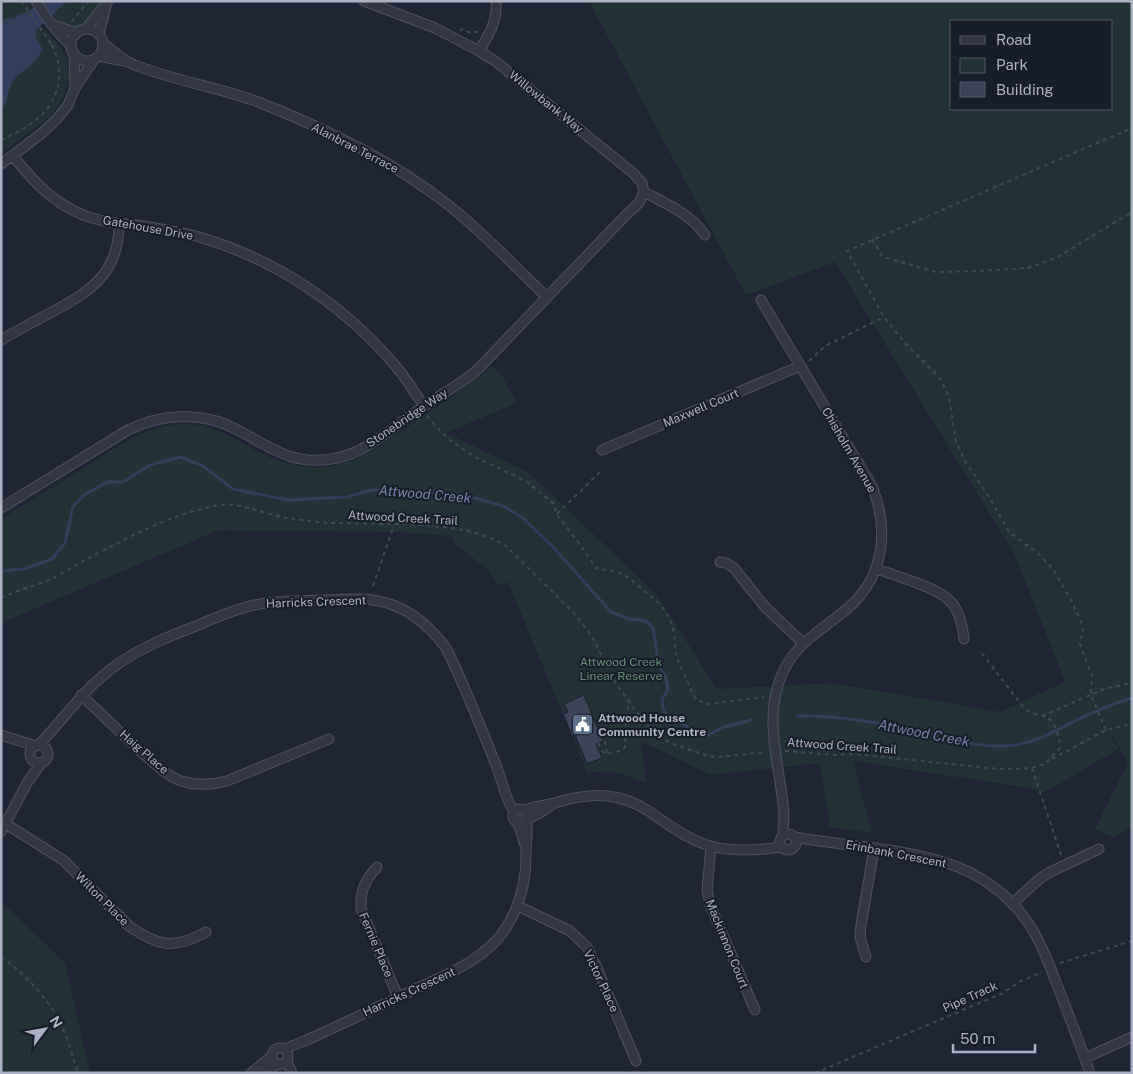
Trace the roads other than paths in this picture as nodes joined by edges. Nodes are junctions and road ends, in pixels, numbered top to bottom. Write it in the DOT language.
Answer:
graph roads {
  1 [pos="36,1"];
  2 [pos="364,1"];
  3 [pos="496,1"];
  4 [pos="107,2"];
  5 [pos="86,29"];
  6 [pos="63,33"];
  7 [pos="77,33"];
  8 [pos="99,34"];
  9 [pos="104,44"];
  10 [pos="73,50"];
  11 [pos="480,51"];
  12 [pos="96,58"];
  13 [pos="126,61"];
  14 [pos="75,88"];
  15 [pos="13,156"];
  16 [pos="1,164"];
  17 [pos="644,192"];
  18 [pos="119,224"];
  19 [pos="704,235"];
  20 [pos="547,297"];
  21 [pos="761,300"];
  22 [pos="1,340"];
  23 [pos="800,366"];
  24 [pos="422,407"];
  25 [pos="602,450"];
  26 [pos="1,508"];
  27 [pos="720,562"];
  28 [pos="876,569"];
  29 [pos="964,639"];
  30 [pos="803,643"];
  31 [pos="82,695"];
  32 [pos="60,723"];
  33 [pos="4,736"];
  34 [pos="330,739"];
  35 [pos="38,746"];
  36 [pos="48,752"];
  37 [pos="32,757"];
  38 [pos="42,762"];
  39 [pos="27,784"];
  40 [pos="522,816"];
  41 [pos="4,828"];
  42 [pos="788,840"];
  43 [pos="711,846"];
  44 [pos="874,849"];
  45 [pos="1099,849"];
  46 [pos="377,867"];
  47 [pos="1012,904"];
  48 [pos="518,906"];
  49 [pos="206,932"];
  50 [pos="866,957"];
  51 [pos="398,997"];
  52 [pos="755,1010"];
  53 [pos="1132,1037"];
  54 [pos="272,1056"];
  55 [pos="1085,1058"];
  56 [pos="283,1059"];
  57 [pos="636,1061"];
  58 [pos="251,1073"];
  59 [pos="264,1073"];
  60 [pos="290,1073"];
  61 [pos="1090,1073"];
  1 -- 6 [label="street, Alanbrae Terrace"];
  2 -- 11 [label="street, Willowbank Way"];
  3 -- 11 [label="street"];
  4 -- 5 [label="street"];
  4 -- 8 [label="street"];
  5 -- 7 [label="street"];
  5 -- 8 [label="street"];
  6 -- 7 [label="street"];
  6 -- 10 [label="street, Alanbrae Terrace"];
  7 -- 10 [label="street"];
  8 -- 9 [label="street, Alanbrae Terrace"];
  9 -- 12 [label="street"];
  9 -- 13 [label="street, Alanbrae Terrace"];
  10 -- 12 [label="street, Alanbrae Terrace"];
  10 -- 14 [label="street"];
  11 -- 17 [label="street, Willowbank Way"];
  12 -- 13 [label="street, Alanbrae Terrace"];
  12 -- 14 [label="street"];
  13 -- 20 [label="street, Alanbrae Terrace"];
  14 -- 15 [label="street"];
  15 -- 16 [label="street"];
  15 -- 18 [label="street, Gatehouse Drive"];
  17 -- 19 [label="street, Willowbank Way"];
  17 -- 20 [label="street, Stonebridge Way"];
  18 -- 22 [label="street"];
  18 -- 24 [label="street, Gatehouse Drive"];
  20 -- 24 [label="street, Stonebridge Way"];
  21 -- 23 [label="street, Chisholm Avenue"];
  23 -- 25 [label="street, Maxwell Court"];
  23 -- 28 [label="street, Chisholm Avenue"];
  24 -- 26 [label="street, Stonebridge Way"];
  27 -- 30 [label="street"];
  28 -- 29 [label="street"];
  28 -- 30 [label="street, Chisholm Avenue"];
  30 -- 42 [label="street, Chisholm Avenue"];
  31 -- 32 [label="street, Harricks Crescent"];
  31 -- 34 [label="street, Haig Place"];
  31 -- 40 [label="street, Harricks Crescent"];
  32 -- 35 [label="street, Harricks Crescent"];
  32 -- 36 [label="street, Harricks Crescent"];
  33 -- 35 [label="street"];
  33 -- 37 [label="street"];
  35 -- 36 [label="street"];
  35 -- 37 [label="street"];
  36 -- 38 [label="street"];
  37 -- 38 [label="street"];
  37 -- 39 [label="street"];
  38 -- 39 [label="street"];
  39 -- 41 [label="street"];
  40 -- 43 [label="street, Erinbank Crescent"];
  40 -- 48 [label="street, Harricks Crescent"];
  41 -- 49 [label="street, Wilton Place"];
  42 -- 43 [label="street, Erinbank Crescent"];
  42 -- 44 [label="street, Erinbank Crescent"];
  43 -- 52 [label="street, Mackinnon Court"];
  44 -- 47 [label="street, Erinbank Crescent"];
  44 -- 50 [label="street"];
  45 -- 47 [label="street"];
  46 -- 51 [label="street, Fernie Place"];
  47 -- 55 [label="street, Erinbank Crescent"];
  48 -- 51 [label="street, Harricks Crescent"];
  48 -- 57 [label="street, Victor Place"];
  51 -- 56 [label="street, Harricks Crescent"];
  53 -- 55 [label="street"];
  54 -- 56 [label="street"];
  54 -- 56 [label="street"];
  54 -- 58 [label="street"];
  55 -- 61 [label="street, Erinbank Crescent"];
  56 -- 59 [label="street, Harricks Crescent"];
  56 -- 60 [label="street"];
}
